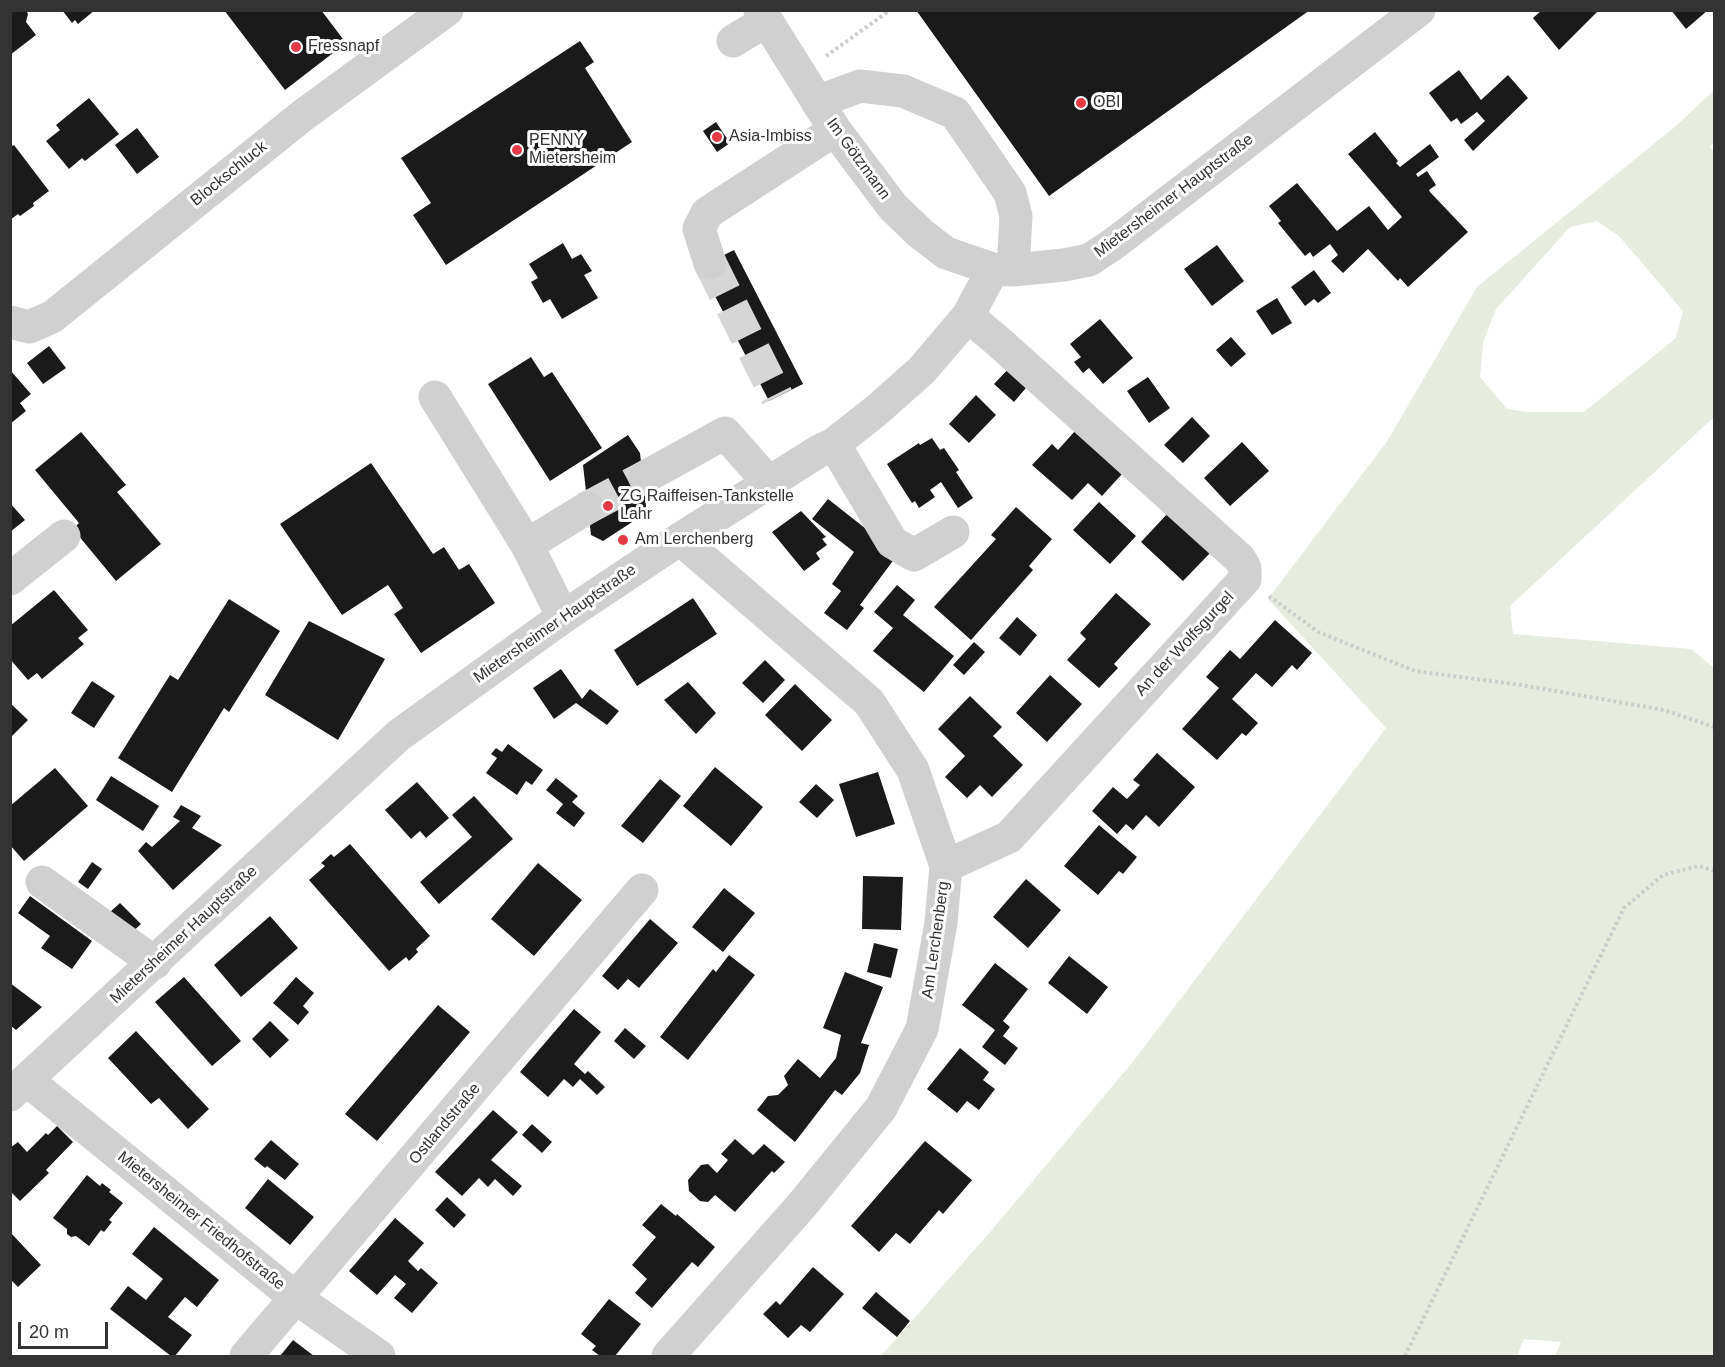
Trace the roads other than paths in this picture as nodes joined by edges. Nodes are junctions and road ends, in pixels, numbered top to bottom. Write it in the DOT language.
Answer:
graph roads {
  1 [pos="447,10"];
  2 [pos="1419,10"];
  3 [pos="763,16"];
  4 [pos="733,41"];
  5 [pos="817,102"];
  6 [pos="835,130"];
  7 [pos="710,263"];
  8 [pos="1003,269"];
  9 [pos="968,316"];
  10 [pos="10,322"];
  11 [pos="435,397"];
  12 [pos="834,444"];
  13 [pos="652,465"];
  14 [pos="769,483"];
  15 [pos="582,502"];
  16 [pos="953,532"];
  17 [pos="64,536"];
  18 [pos="680,539"];
  19 [pos="527,545"];
  20 [pos="10,579"];
  21 [pos="563,616"];
  22 [pos="946,866"];
  23 [pos="42,882"];
  24 [pos="642,890"];
  25 [pos="154,963"];
  26 [pos="19,1088"];
  27 [pos="297,1299"];
  28 [pos="246,1356"];
  29 [pos="379,1356"];
  30 [pos="668,1356"];
  1 -- 10 [label="street, Blockschluck"];
  2 -- 8 [label="street, Mietersheimer Hauptstraße"];
  3 -- 4 [label="street"];
  3 -- 5 [label="street, Im Götzmann"];
  5 -- 6 [label="street, Im Götzmann"];
  5 -- 8 [label="street"];
  6 -- 7 [label="street"];
  6 -- 8 [label="street, Im Götzmann"];
  8 -- 9 [label="street, Mietersheimer Hauptstraße"];
  9 -- 12 [label="street, Mietersheimer Hauptstraße"];
  9 -- 22 [label="street, An der Wolfsgurgel"];
  11 -- 19 [label="street"];
  12 -- 14 [label="street, Mietersheimer Hauptstraße"];
  12 -- 16 [label="street"];
  13 -- 14 [label="street"];
  14 -- 18 [label="street, Mietersheimer Hauptstraße"];
  15 -- 19 [label="street"];
  17 -- 20 [label="street"];
  18 -- 21 [label="street, Mietersheimer Hauptstraße"];
  18 -- 22 [label="street, Am Lerchenberg"];
  19 -- 21 [label="street"];
  21 -- 25 [label="street, Mietersheimer Hauptstraße"];
  22 -- 30 [label="street, Am Lerchenberg"];
  23 -- 25 [label="street"];
  24 -- 27 [label="street, Ostlandstraße"];
  25 -- 26 [label="street, Mietersheimer Hauptstraße"];
  26 -- 27 [label="street, Mietersheimer Friedhofstraße"];
  27 -- 28 [label="street, Ostlandstraße"];
  27 -- 29 [label="street, Mietersheimer Friedhofstraße"];
}
